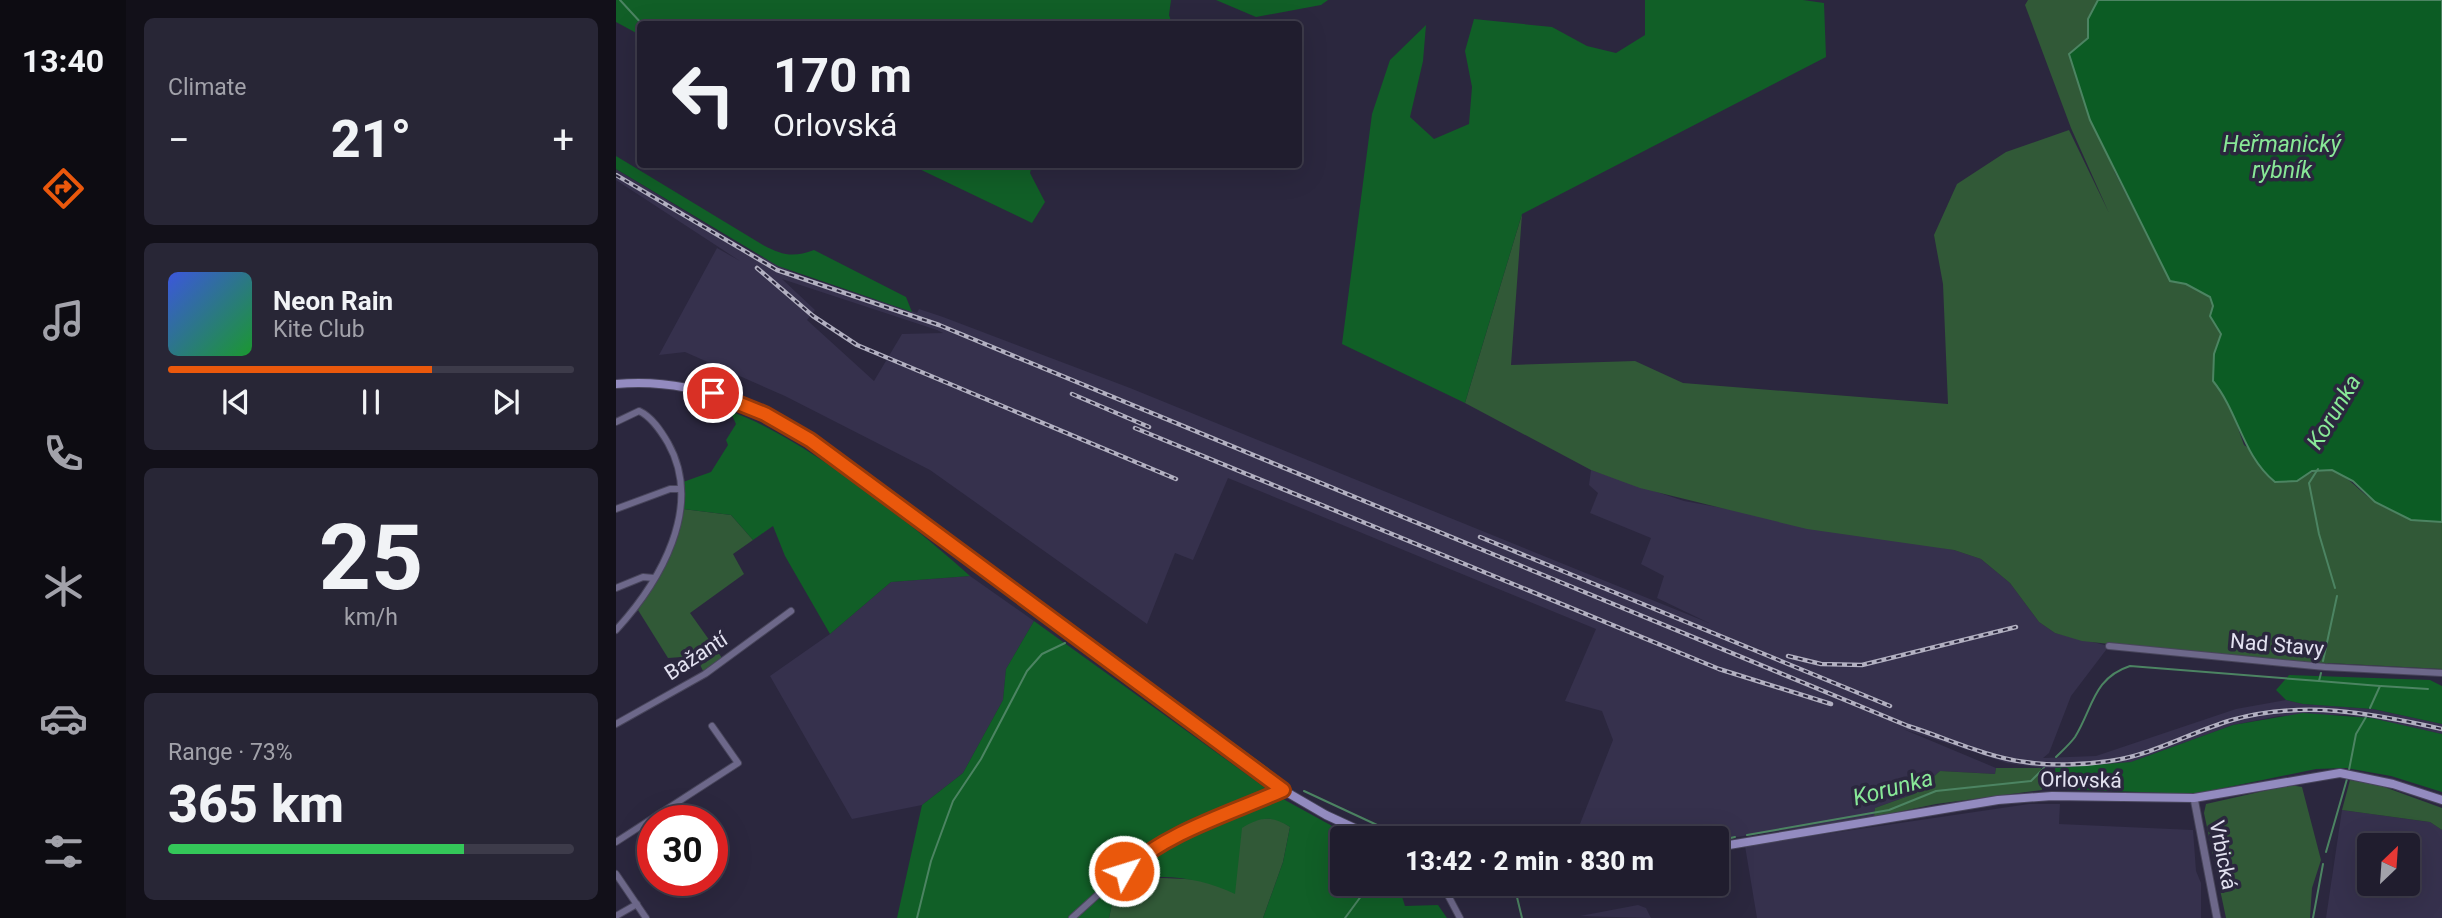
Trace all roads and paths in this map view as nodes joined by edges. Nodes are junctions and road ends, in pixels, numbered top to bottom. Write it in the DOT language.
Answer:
graph roads {
  1 [pos="616,384"];
  2 [pos="619,420"];
  3 [pos="681,489"];
  4 [pos="616,509"];
  5 [pos="654,578"];
  6 [pos="616,588"];
  7 [pos="791,611"];
  8 [pos="616,630"];
  9 [pos="2109,646"];
  10 [pos="2442,673"];
  11 [pos="616,724"];
  12 [pos="712,726"];
  13 [pos="1283,790"];
  14 [pos="2194,798"];
  15 [pos="2442,800"];
  16 [pos="1349,826"];
  17 [pos="616,842"];
  18 [pos="1729,845"];
  19 [pos="616,874"];
  20 [pos="1450,896"];
  21 [pos="636,904"];
  22 [pos="616,916"];
  23 [pos="646,918"];
  24 [pos="1072,918"];
  25 [pos="1460,918"];
  26 [pos="2217,918"];
  1 -- 13 [label="main road"];
  2 -- 3 [label="street"];
  3 -- 4 [label="street"];
  3 -- 5 [label="street"];
  5 -- 6 [label="street"];
  5 -- 8 [label="street"];
  7 -- 11 [label="street, Bažantí"];
  9 -- 10 [label="street, Nad Stavy"];
  12 -- 17 [label="street"];
  13 -- 16 [label="main road"];
  13 -- 24 [label="street"];
  14 -- 15 [label="main road, Orlovská"];
  14 -- 18 [label="main road, Orlovská"];
  14 -- 26 [label="street, Vrbická"];
  19 -- 21 [label="street"];
  20 -- 25 [label="street"];
  21 -- 22 [label="street"];
  21 -- 23 [label="street"];
}
